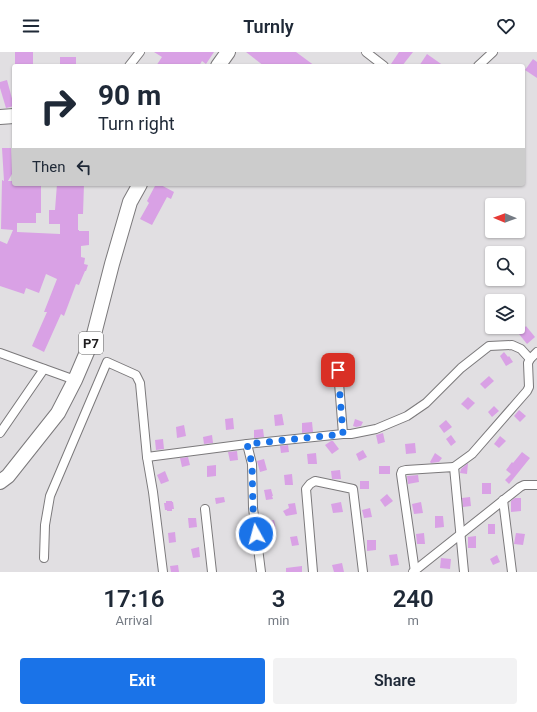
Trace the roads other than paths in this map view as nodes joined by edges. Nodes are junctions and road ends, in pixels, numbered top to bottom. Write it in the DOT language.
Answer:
graph roads {
  1 [pos="140,52"];
  2 [pos="228,52"];
  3 [pos="366,52"];
  4 [pos="493,52"];
  5 [pos="131,64"];
  6 [pos="219,64"];
  7 [pos="381,64"];
  8 [pos="480,64"];
  9 [pos="12,116"];
  10 [pos="0,117"];
  11 [pos="139,186"];
  12 [pos="537,352"];
  13 [pos="0,353"];
  14 [pos="530,359"];
  15 [pos="44,369"];
  16 [pos="338,370"];
  17 [pos="75,380"];
  18 [pos="0,433"];
  19 [pos="343,434"];
  20 [pos="247,444"];
  21 [pos="147,457"];
  22 [pos="454,468"];
  23 [pos="0,482"];
  24 [pos="537,485"];
  25 [pos="503,500"];
  26 [pos="205,509"];
  27 [pos="460,534"];
  28 [pos="44,558"];
  29 [pos="414,571"];
  30 [pos="163,572"];
  31 [pos="212,572"];
  32 [pos="260,572"];
  33 [pos="313,572"];
  34 [pos="364,572"];
  35 [pos="464,572"];
  36 [pos="512,572"];
  1 -- 5 [label="street"];
  2 -- 6 [label="highway"];
  3 -- 7 [label="street"];
  4 -- 8 [label="street"];
  9 -- 10 [label="highway"];
  11 -- 17 [label="highway, P7"];
  12 -- 14 [label="street"];
  13 -- 15 [label="street"];
  14 -- 19 [label="street"];
  14 -- 22 [label="street"];
  15 -- 17 [label="street"];
  15 -- 18 [label="street"];
  16 -- 19 [label="street"];
  17 -- 23 [label="highway, P7"];
  19 -- 20 [label="street"];
  20 -- 21 [label="street"];
  20 -- 32 [label="street"];
  21 -- 28 [label="street"];
  21 -- 30 [label="street"];
  22 -- 27 [label="street"];
  22 -- 29 [label="street"];
  24 -- 25 [label="street"];
  25 -- 27 [label="street"];
  25 -- 36 [label="street"];
  26 -- 31 [label="street"];
  27 -- 29 [label="street"];
  27 -- 35 [label="street"];
  33 -- 34 [label="street"];
}
